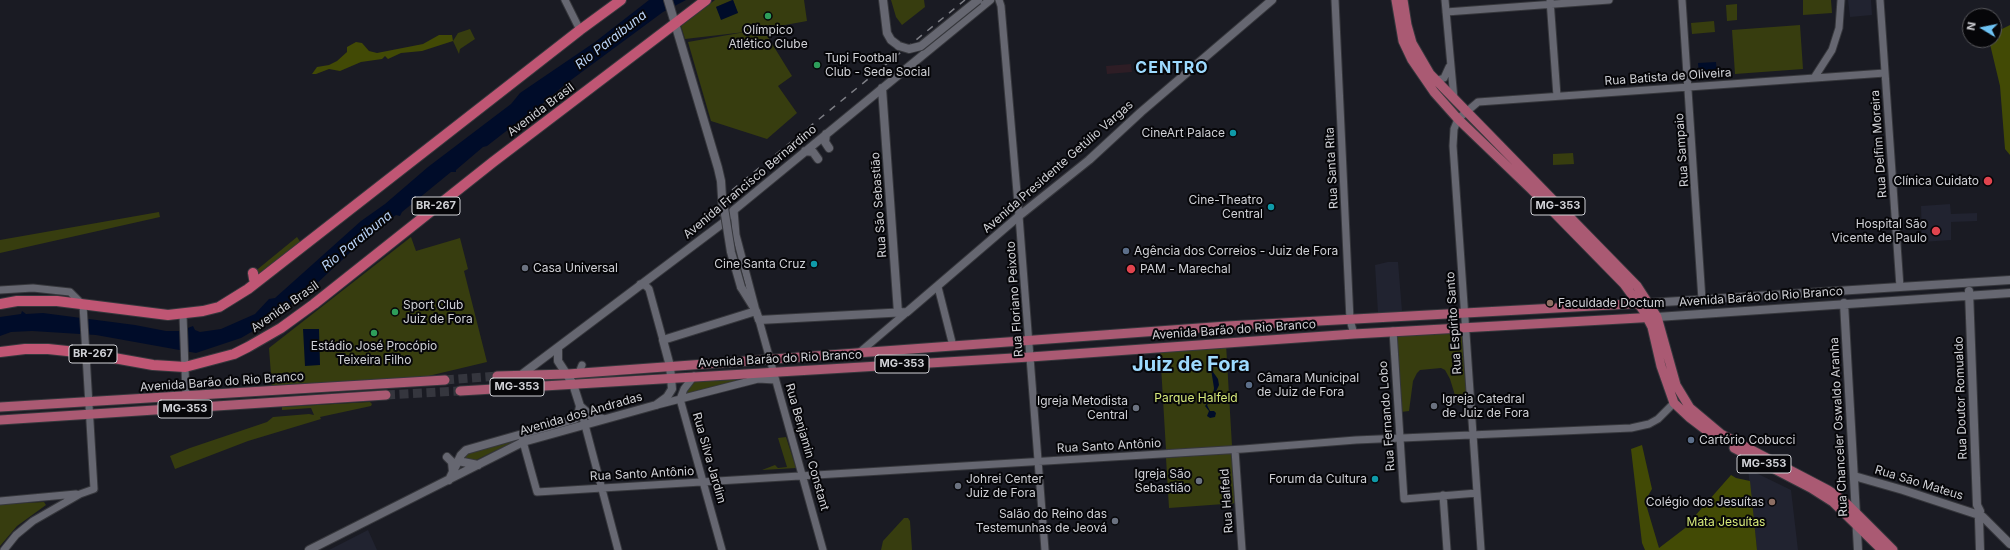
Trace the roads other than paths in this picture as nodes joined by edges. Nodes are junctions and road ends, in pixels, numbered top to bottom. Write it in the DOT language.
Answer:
graph roads {
  1 [pos="566,0"];
  2 [pos="621,0"];
  3 [pos="668,0"];
  4 [pos="706,0"];
  5 [pos="883,0"];
  6 [pos="978,0"];
  7 [pos="990,0"];
  8 [pos="998,0"];
  9 [pos="1272,0"];
  10 [pos="1335,0"];
  11 [pos="1396,0"];
  12 [pos="1403,0"];
  13 [pos="1445,0"];
  14 [pos="1609,0"];
  15 [pos="1682,0"];
  16 [pos="1841,0"];
  17 [pos="1880,0"];
  18 [pos="1550,2"];
  19 [pos="1446,12"];
  20 [pos="674,18"];
  21 [pos="580,30"];
  22 [pos="1450,64"];
  23 [pos="1885,73"];
  24 [pos="1814,78"];
  25 [pos="1435,81"];
  26 [pos="1688,87"];
  27 [pos="882,88"];
  28 [pos="1557,96"];
  29 [pos="1454,101"];
  30 [pos="1465,112"];
  31 [pos="1458,119"];
  32 [pos="826,134"];
  33 [pos="829,148"];
  34 [pos="805,151"];
  35 [pos="818,159"];
  36 [pos="724,208"];
  37 [pos="734,210"];
  38 [pos="1019,216"];
  39 [pos="674,258"];
  40 [pos="2010,280"];
  41 [pos="1968,283"];
  42 [pos="640,284"];
  43 [pos="938,287"];
  44 [pos="1900,287"];
  45 [pos="0,290"];
  46 [pos="2010,293"];
  47 [pos="1969,295"];
  48 [pos="1702,300"];
  49 [pos="1844,303"];
  50 [pos="0,304"];
  51 [pos="1639,304"];
  52 [pos="83,308"];
  53 [pos="756,311"];
  54 [pos="1465,313"];
  55 [pos="898,316"];
  56 [pos="1647,317"];
  57 [pos="1657,317"];
  58 [pos="183,318"];
  59 [pos="759,320"];
  60 [pos="1350,320"];
  61 [pos="1465,327"];
  62 [pos="1393,331"];
  63 [pos="1354,334"];
  64 [pos="663,340"];
  65 [pos="1029,342"];
  66 [pos="953,346"];
  67 [pos="558,349"];
  68 [pos="86,351"];
  69 [pos="0,352"];
  70 [pos="860,352"];
  71 [pos="1030,357"];
  72 [pos="770,358"];
  73 [pos="185,364"];
  74 [pos="670,366"];
  75 [pos="566,372"];
  76 [pos="521,375"];
  77 [pos="497,376"];
  78 [pos="694,376"];
  79 [pos="774,376"];
  80 [pos="672,378"];
  81 [pos="445,380"];
  82 [pos="573,384"];
  83 [pos="460,391"];
  84 [pos="386,395"];
  85 [pos="186,396"];
  86 [pos="680,400"];
  87 [pos="89,402"];
  88 [pos="1674,402"];
  89 [pos="656,405"];
  90 [pos="580,406"];
  91 [pos="0,407"];
  92 [pos="90,413"];
  93 [pos="605,419"];
  94 [pos="0,420"];
  95 [pos="585,425"];
  96 [pos="1710,426"];
  97 [pos="1473,434"];
  98 [pos="522,438"];
  99 [pos="1400,438"];
  100 [pos="1235,450"];
  101 [pos="447,457"];
  102 [pos="458,461"];
  103 [pos="1038,462"];
  104 [pos="478,465"];
  105 [pos="453,472"];
  106 [pos="803,476"];
  107 [pos="1854,476"];
  108 [pos="448,481"];
  109 [pos="703,482"];
  110 [pos="601,488"];
  111 [pos="1477,493"];
  112 [pos="80,494"];
  113 [pos="1443,495"];
  114 [pos="45,498"];
  115 [pos="0,501"];
  116 [pos="1856,513"];
  117 [pos="1977,513"];
  118 [pos="45,514"];
  119 [pos="1857,523"];
  120 [pos="2010,544"];
  121 [pos="4,550"];
  122 [pos="308,550"];
  123 [pos="618,550"];
  124 [pos="722,550"];
  125 [pos="824,550"];
  126 [pos="1045,550"];
  127 [pos="1242,550"];
  128 [pos="1448,550"];
  129 [pos="1482,550"];
  130 [pos="1858,550"];
  131 [pos="1882,550"];
  132 [pos="1893,550"];
  133 [pos="1980,550"];
  1 -- 21 [label="street"];
  2 -- 21 [label="highway"];
  3 -- 20 [label="main road"];
  4 -- 20 [label="highway, Avenida Brasil / BR-267"];
  5 -- 6 [label="main road, bridge"];
  7 -- 27 [label="main road, Avenida Francisco Bernardino"];
  8 -- 38 [label="street, Rua Floriano Peixoto"];
  9 -- 38 [label="main road, Avenida Presidente Getúlio Vargas"];
  10 -- 60 [label="street, Rua Santa Rita"];
  11 -- 31 [label="main road"];
  12 -- 25 [label="main road, MG-353"];
  13 -- 19 [label="street"];
  14 -- 18 [label="street"];
  15 -- 26 [label="street, Rua Sampaio"];
  16 -- 24 [label="street"];
  17 -- 23 [label="street, Rua Delfim Moreira"];
  18 -- 19 [label="street"];
  18 -- 28 [label="street"];
  19 -- 22 [label="street"];
  20 -- 36 [label="main road"];
  20 -- 73 [label="highway, Avenida Brasil / BR-267"];
  21 -- 58 [label="highway"];
  22 -- 25 [label="street"];
  22 -- 29 [label="street"];
  23 -- 24 [label="street, Rua Batista de Oliveira"];
  23 -- 44 [label="street, Rua Delfim Moreira"];
  24 -- 26 [label="street, Rua Batista de Oliveira"];
  25 -- 29 [label="main road, MG-353"];
  26 -- 28 [label="street, Rua Batista de Oliveira"];
  26 -- 48 [label="street, Rua Sampaio"];
  27 -- 32 [label="main road, Avenida Francisco Bernardino"];
  27 -- 55 [label="main road, Rua São Sebastião"];
  28 -- 30 [label="street, Rua Batista de Oliveira"];
  29 -- 30 [label="main road, MG-353"];
  30 -- 31 [label="street, Rua Batista de Oliveira"];
  30 -- 51 [label="main road, MG-353"];
  31 -- 51 [label="main road"];
  31 -- 54 [label="street, Rua Espírito Santo"];
  32 -- 33 [label="main road"];
  32 -- 34 [label="main road, Avenida Francisco Bernardino"];
  34 -- 35 [label="main road"];
  34 -- 37 [label="main road, Avenida Francisco Bernardino"];
  36 -- 39 [label="main road"];
  36 -- 53 [label="main road, bridge"];
  37 -- 39 [label="main road, Avenida Francisco Bernardino"];
  37 -- 53 [label="street, Rua Benjamin Constant"];
  38 -- 43 [label="main road, Avenida Presidente Getúlio Vargas"];
  38 -- 65 [label="street, Rua Floriano Peixoto"];
  39 -- 42 [label="main road, Avenida Francisco Bernardino"];
  40 -- 41 [label="main road, Avenida Barão do Rio Branco"];
  41 -- 44 [label="main road, Avenida Barão do Rio Branco"];
  41 -- 47 [label="main road, Rua Doutor Romualdo"];
  42 -- 64 [label="street"];
  42 -- 67 [label="main road, Avenida Francisco Bernardino"];
  43 -- 55 [label="main road, Avenida Presidente Getúlio Vargas"];
  43 -- 66 [label="street"];
  44 -- 48 [label="main road, Avenida Barão do Rio Branco"];
  45 -- 52 [label="street"];
  46 -- 47 [label="main road, Avenida Barão do Rio Branco"];
  47 -- 49 [label="main road, Avenida Barão do Rio Branco"];
  47 -- 117 [label="main road, Rua Doutor Romualdo"];
  48 -- 51 [label="main road, Avenida Barão do Rio Branco"];
  49 -- 57 [label="main road, Avenida Barão do Rio Branco"];
  49 -- 107 [label="main road, Rua Chanceler Oswaldo Aranha"];
  50 -- 52 [label="highway"];
  51 -- 54 [label="main road, Avenida Barão do Rio Branco"];
  51 -- 56 [label="main road"];
  51 -- 57 [label="main road, MG-353"];
  52 -- 58 [label="highway"];
  52 -- 68 [label="street"];
  53 -- 59 [label="main road, Rua Benjamin Constant"];
  53 -- 64 [label="main road"];
  54 -- 60 [label="main road, Avenida Barão do Rio Branco"];
  54 -- 61 [label="street, Rua Espírito Santo"];
  55 -- 59 [label="main road"];
  55 -- 70 [label="street"];
  56 -- 57 [label="main road, Avenida Barão do Rio Branco"];
  56 -- 61 [label="main road, Avenida Barão do Rio Branco / MG-353"];
  56 -- 88 [label="main road, MG-353"];
  57 -- 96 [label="main road, MG-353"];
  58 -- 73 [label="street"];
  59 -- 72 [label="street, Rua Benjamin Constant"];
  60 -- 63 [label="street, Rua Santa Rita"];
  60 -- 65 [label="main road, Avenida Barão do Rio Branco"];
  61 -- 62 [label="main road, Avenida Barão do Rio Branco / MG-353"];
  61 -- 97 [label="street, Rua Espírito Santo"];
  62 -- 63 [label="main road, Avenida Barão do Rio Branco / MG-353"];
  62 -- 99 [label="street, Rua Fernando Lobo"];
  63 -- 71 [label="main road, Avenida Barão do Rio Branco / MG-353"];
  64 -- 74 [label="main road"];
  65 -- 66 [label="main road, Avenida Barão do Rio Branco"];
  65 -- 71 [label="street, Rua Floriano Peixoto"];
  66 -- 70 [label="main road, Avenida Barão do Rio Branco"];
  67 -- 75 [label="main road"];
  67 -- 76 [label="main road, Avenida Francisco Bernardino"];
  68 -- 69 [label="highway, Avenida Brasil / BR-267"];
  68 -- 73 [label="highway, Avenida Brasil / BR-267"];
  68 -- 87 [label="street"];
  70 -- 72 [label="main road, Avenida Barão do Rio Branco"];
  71 -- 79 [label="main road, Avenida Barão do Rio Branco / MG-353"];
  71 -- 103 [label="street, Rua Floriano Peixoto"];
  72 -- 74 [label="main road, Avenida Barão do Rio Branco"];
  72 -- 79 [label="street, Rua Benjamin Constant"];
  73 -- 85 [label="street"];
  74 -- 75 [label="main road, Avenida Barão do Rio Branco"];
  74 -- 80 [label="main road, Avenida dos Andradas"];
  75 -- 76 [label="main road, Avenida Barão do Rio Branco"];
  75 -- 82 [label="main road"];
  76 -- 77 [label="main road, Avenida Barão do Rio Branco"];
  78 -- 79 [label="main road, Avenida Barão do Rio Branco / MG-353"];
  78 -- 80 [label="main road, Avenida Barão do Rio Branco / MG-353"];
  78 -- 86 [label="street, Rua Silva Jardim"];
  79 -- 86 [label="street, Avenida dos Andradas"];
  79 -- 106 [label="street, Rua Benjamin Constant"];
  80 -- 82 [label="main road, Avenida Barão do Rio Branco / MG-353"];
  80 -- 89 [label="main road, Avenida dos Andradas"];
  81 -- 85 [label="main road, Avenida Barão do Rio Branco"];
  82 -- 83 [label="main road, Avenida Barão do Rio Branco / MG-353"];
  82 -- 90 [label="main road"];
  84 -- 92 [label="main road, Avenida Barão do Rio Branco / MG-353"];
  85 -- 87 [label="main road, Avenida Barão do Rio Branco"];
  86 -- 89 [label="street, Avenida dos Andradas"];
  86 -- 109 [label="street, Rua Silva Jardim"];
  87 -- 91 [label="main road, Avenida Barão do Rio Branco"];
  87 -- 92 [label="street"];
  88 -- 96 [label="main road"];
  88 -- 97 [label="street, Rua Santo Antônio"];
  88 -- 119 [label="main road, MG-353"];
  89 -- 93 [label="main road, Avenida dos Andradas"];
  90 -- 93 [label="main road"];
  90 -- 95 [label="street"];
  90 -- 98 [label="main road, Avenida dos Andradas"];
  92 -- 94 [label="main road, Avenida Barão do Rio Branco / MG-353"];
  92 -- 112 [label="street"];
  93 -- 95 [label="main road, Avenida dos Andradas"];
  95 -- 98 [label="main road, Avenida dos Andradas"];
  95 -- 110 [label="street"];
  96 -- 116 [label="main road, MG-353"];
  97 -- 99 [label="street, Rua Santo Antônio"];
  97 -- 111 [label="street, Rua Espírito Santo"];
  98 -- 102 [label="main road, Avenida dos Andradas"];
  98 -- 104 [label="main road, Avenida dos Andradas"];
  98 -- 110 [label="street, Rua Santo Antônio"];
  99 -- 100 [label="street, Rua Santo Antônio"];
  99 -- 113 [label="street, Rua Fernando Lobo"];
  100 -- 103 [label="street, Rua Santo Antônio"];
  100 -- 127 [label="street, Rua Halfeld"];
  101 -- 105 [label="main road"];
  102 -- 104 [label="main road"];
  102 -- 105 [label="main road, Avenida dos Andradas"];
  103 -- 106 [label="street, Rua Santo Antônio"];
  103 -- 126 [label="street, Rua Floriano Peixoto"];
  104 -- 108 [label="main road, Avenida dos Andradas"];
  105 -- 108 [label="main road, Avenida dos Andradas"];
  106 -- 109 [label="street, Rua Santo Antônio"];
  106 -- 125 [label="street, Rua Benjamin Constant"];
  107 -- 116 [label="main road, Rua Chanceler Oswaldo Aranha"];
  107 -- 117 [label="main road, Rua São Mateus"];
  108 -- 122 [label="main road, Avenida dos Andradas"];
  109 -- 110 [label="street, Rua Santo Antônio"];
  109 -- 124 [label="street, Rua Silva Jardim"];
  110 -- 123 [label="street"];
  111 -- 113 [label="street"];
  111 -- 129 [label="street, Rua Espírito Santo"];
  112 -- 114 [label="street"];
  112 -- 118 [label="street"];
  113 -- 128 [label="street"];
  114 -- 115 [label="street"];
  114 -- 118 [label="street"];
  116 -- 119 [label="main road, Rua Chanceler Oswaldo Aranha"];
  116 -- 132 [label="main road, MG-353"];
  117 -- 120 [label="main road, Rua São Mateus"];
  117 -- 133 [label="main road, Rua Doutor Romualdo"];
  118 -- 121 [label="street"];
  119 -- 130 [label="main road, Rua Chanceler Oswaldo Aranha"];
  119 -- 131 [label="main road, MG-353"];
}
